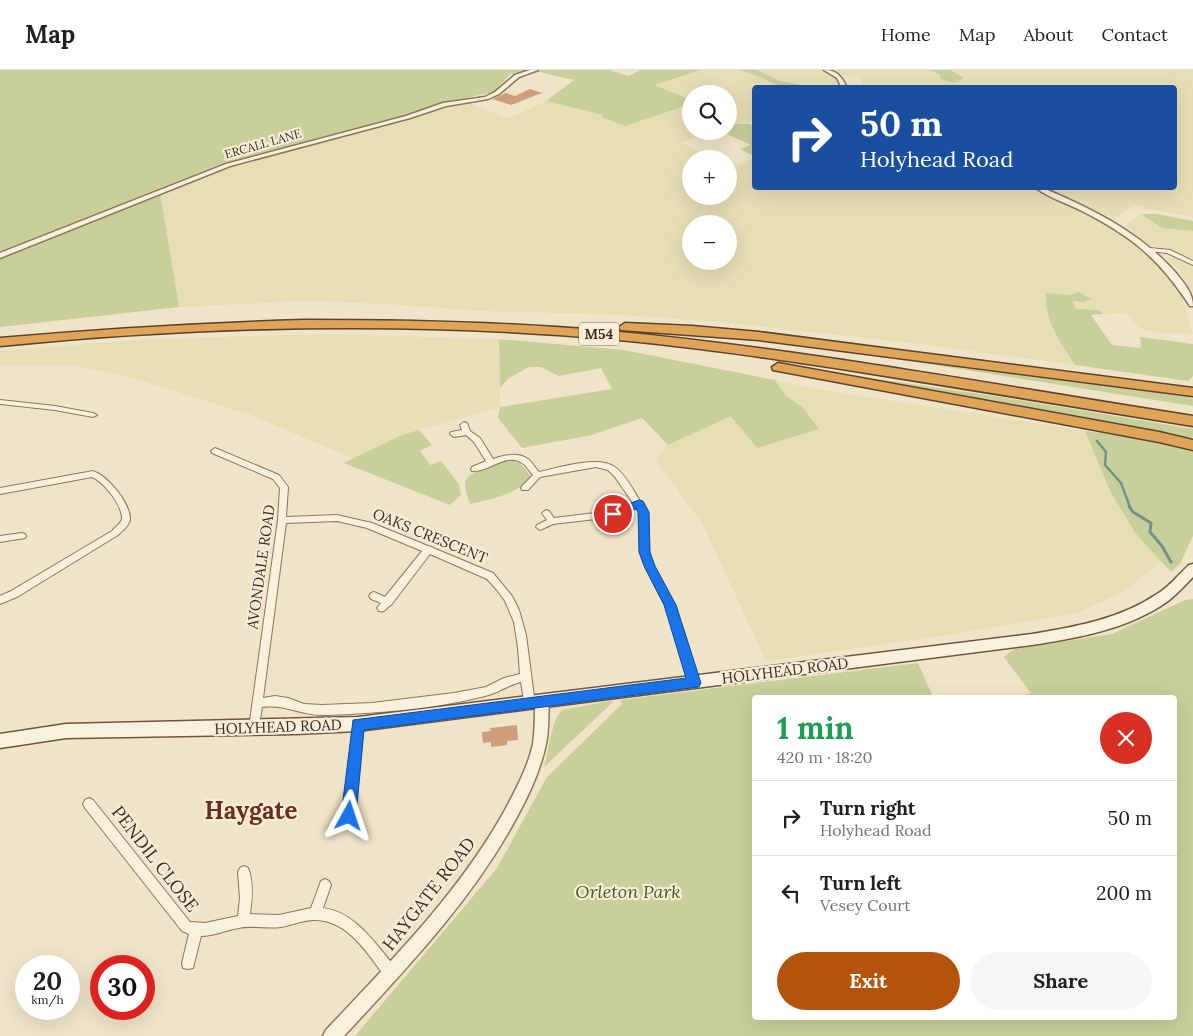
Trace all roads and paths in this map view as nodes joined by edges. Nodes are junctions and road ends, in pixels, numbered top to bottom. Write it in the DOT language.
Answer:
graph roads {
  1 [pos="535,70"];
  2 [pos="827,70"];
  3 [pos="844,85"];
  4 [pos="1044,190"];
  5 [pos="1150,250"];
  6 [pos="0,256"];
  7 [pos="1193,263"];
  8 [pos="1193,304"];
  9 [pos="425,324"];
  10 [pos="593,327"];
  11 [pos="0,331"];
  12 [pos="0,342"];
  13 [pos="1193,392"];
  14 [pos="0,402"];
  15 [pos="1193,413"];
  16 [pos="93,415"];
  17 [pos="1193,421"];
  18 [pos="454,434"];
  19 [pos="1193,445"];
  20 [pos="215,451"];
  21 [pos="491,463"];
  22 [pos="475,469"];
  23 [pos="538,475"];
  24 [pos="526,488"];
  25 [pos="0,491"];
  26 [pos="639,504"];
  27 [pos="546,513"];
  28 [pos="282,520"];
  29 [pos="552,521"];
  30 [pos="540,527"];
  31 [pos="22,536"];
  32 [pos="0,539"];
  33 [pos="429,549"];
  34 [pos="1193,569"];
  35 [pos="374,596"];
  36 [pos="0,600"];
  37 [pos="525,677"];
  38 [pos="694,683"];
  39 [pos="257,703"];
  40 [pos="536,703"];
  41 [pos="358,724"];
  42 [pos="254,728"];
  43 [pos="0,741"];
  44 [pos="89,804"];
  45 [pos="349,816"];
  46 [pos="244,872"];
  47 [pos="325,885"];
  48 [pos="315,913"];
  49 [pos="243,921"];
  50 [pos="196,931"];
  51 [pos="188,963"];
  52 [pos="391,973"];
  53 [pos="332,1036"];
  1 -- 6 [label="street, ERCALL LANE"];
  2 -- 3 [label="street"];
  4 -- 5 [label="street"];
  5 -- 7 [label="street"];
  5 -- 8 [label="street"];
  9 -- 12 [label="highway, M54"];
  9 -- 17 [label="highway, M54"];
  9 -- 19 [label="highway, M54"];
  10 -- 11 [label="highway, M54"];
  10 -- 13 [label="highway, M54"];
  10 -- 15 [label="highway, M54"];
  14 -- 16 [label="street"];
  18 -- 21 [label="street"];
  20 -- 28 [label="street, AVONDALE ROAD"];
  21 -- 22 [label="street"];
  21 -- 23 [label="street"];
  23 -- 24 [label="street"];
  23 -- 26 [label="street"];
  25 -- 36 [label="street"];
  26 -- 29 [label="street"];
  26 -- 38 [label="street"];
  27 -- 29 [label="street"];
  28 -- 33 [label="street, OAKS CRESCENT"];
  28 -- 39 [label="street, AVONDALE ROAD"];
  29 -- 30 [label="street"];
  31 -- 32 [label="street"];
  33 -- 35 [label="street"];
  33 -- 37 [label="street, OAKS CRESCENT"];
  34 -- 38 [label="main road, HOLYHEAD ROAD"];
  37 -- 39 [label="street, HOLYHEAD ROAD"];
  37 -- 40 [label="street, OAKS CRESCENT"];
  38 -- 40 [label="main road, HOLYHEAD ROAD"];
  39 -- 42 [label="street, AVONDALE ROAD"];
  40 -- 41 [label="main road, HOLYHEAD ROAD"];
  40 -- 52 [label="street, HAYGATE ROAD"];
  41 -- 42 [label="main road, HOLYHEAD ROAD"];
  41 -- 45 [label="street"];
  42 -- 43 [label="main road, HOLYHEAD ROAD"];
  44 -- 50 [label="street, PENDIL CLOSE"];
  46 -- 49 [label="street"];
  47 -- 48 [label="street"];
  48 -- 49 [label="street, PENDIL CLOSE"];
  48 -- 52 [label="street, PENDIL CLOSE"];
  49 -- 50 [label="street, PENDIL CLOSE"];
  50 -- 51 [label="street, PENDIL CLOSE"];
  52 -- 53 [label="street, HAYGATE ROAD"];
}
